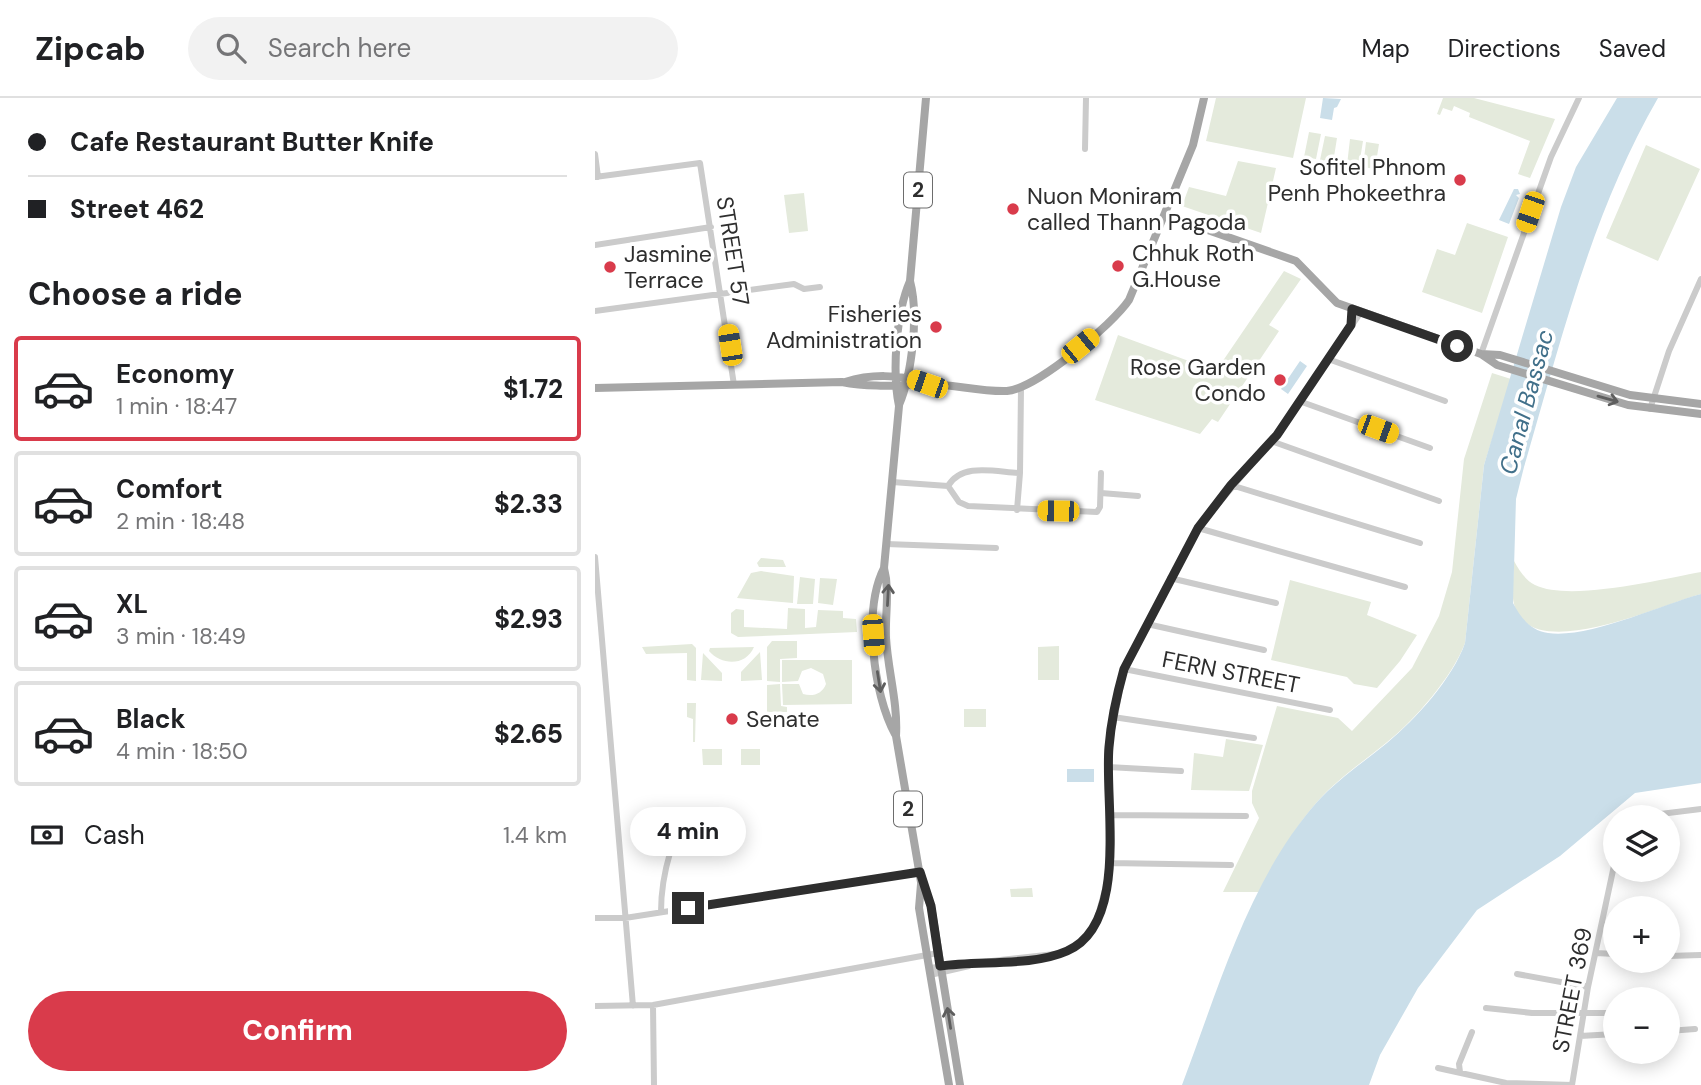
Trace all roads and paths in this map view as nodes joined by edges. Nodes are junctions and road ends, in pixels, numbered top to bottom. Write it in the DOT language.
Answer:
graph roads {
  1 [pos="926,98"];
  2 [pos="1086,98"];
  3 [pos="1204,98"];
  4 [pos="1579,98"];
  5 [pos="1085,149"];
  6 [pos="595,154"];
  7 [pos="597,177"];
  8 [pos="1165,215"];
  9 [pos="711,227"];
  10 [pos="595,245"];
  11 [pos="910,281"];
  12 [pos="1700,283"];
  13 [pos="820,287"];
  14 [pos="722,293"];
  15 [pos="1356,310"];
  16 [pos="595,311"];
  17 [pos="1481,354"];
  18 [pos="1328,359"];
  19 [pos="895,381"];
  20 [pos="907,382"];
  21 [pos="734,385"];
  22 [pos="595,388"];
  23 [pos="1021,388"];
  24 [pos="1652,399"];
  25 [pos="1299,401"];
  26 [pos="1445,401"];
  27 [pos="1701,404"];
  28 [pos="899,406"];
  29 [pos="1650,409"];
  30 [pos="1701,414"];
  31 [pos="1271,441"];
  32 [pos="1430,448"];
  33 [pos="1020,473"];
  34 [pos="1101,473"];
  35 [pos="892,482"];
  36 [pos="1231,485"];
  37 [pos="948,486"];
  38 [pos="1101,493"];
  39 [pos="1138,496"];
  40 [pos="1439,501"];
  41 [pos="1017,510"];
  42 [pos="1198,528"];
  43 [pos="1420,543"];
  44 [pos="886,544"];
  45 [pos="996,548"];
  46 [pos="595,557"];
  47 [pos="1170,578"];
  48 [pos="1405,587"];
  49 [pos="1276,603"];
  50 [pos="1146,624"];
  51 [pos="598,646"];
  52 [pos="1264,650"];
  53 [pos="1124,669"];
  54 [pos="1330,710"];
  55 [pos="1113,717"];
  56 [pos="1254,738"];
  57 [pos="1108,767"];
  58 [pos="1181,771"];
  59 [pos="1701,809"];
  60 [pos="1680,812"];
  61 [pos="1109,815"];
  62 [pos="1246,816"];
  63 [pos="676,851"];
  64 [pos="1109,863"];
  65 [pos="1231,864"];
  66 [pos="920,872"];
  67 [pos="1611,882"];
  68 [pos="921,883"];
  69 [pos="661,912"];
  70 [pos="595,918"];
  71 [pos="625,918"];
  72 [pos="938,953"];
  73 [pos="1596,953"];
  74 [pos="1603,953"];
  75 [pos="926,955"];
  76 [pos="1701,955"];
  77 [pos="1680,956"];
  78 [pos="941,970"];
  79 [pos="929,972"];
  80 [pos="1517,974"];
  81 [pos="1588,987"];
  82 [pos="653,1005"];
  83 [pos="595,1006"];
  84 [pos="633,1006"];
  85 [pos="1486,1008"];
  86 [pos="1584,1012"];
  87 [pos="1603,1013"];
  88 [pos="1695,1029"];
  89 [pos="1680,1030"];
  90 [pos="1472,1032"];
  91 [pos="1603,1035"];
  92 [pos="1580,1036"];
  93 [pos="1438,1068"];
  94 [pos="1460,1072"];
  95 [pos="653,1085"];
  96 [pos="949,1085"];
  97 [pos="960,1085"];
  98 [pos="1572,1085"];
  1 -- 11 [label="main road, 2"];
  2 -- 5 [label="street"];
  3 -- 8 [label="main road"];
  4 -- 17 [label="street"];
  6 -- 7 [label="street"];
  7 -- 9 [label="street, STREET 57"];
  8 -- 15 [label="main road"];
  8 -- 23 [label="main road"];
  9 -- 10 [label="street"];
  9 -- 14 [label="street, STREET 57"];
  11 -- 19 [label="main road, 2"];
  11 -- 20 [label="main road, 2"];
  12 -- 24 [label="street"];
  13 -- 14 [label="street"];
  14 -- 16 [label="street"];
  14 -- 21 [label="street, STREET 57"];
  15 -- 17 [label="main road"];
  15 -- 18 [label="street"];
  17 -- 24 [label="main road"];
  17 -- 29 [label="main road, one-way"];
  18 -- 25 [label="street"];
  18 -- 26 [label="street"];
  19 -- 20 [label="main road"];
  19 -- 21 [label="main road"];
  19 -- 28 [label="main road, 2"];
  20 -- 23 [label="main road"];
  20 -- 28 [label="main road, 2"];
  21 -- 22 [label="main road"];
  23 -- 33 [label="street"];
  24 -- 27 [label="main road"];
  24 -- 29 [label="street"];
  25 -- 31 [label="street"];
  25 -- 32 [label="street"];
  28 -- 35 [label="main road, 2"];
  29 -- 30 [label="main road"];
  31 -- 36 [label="street"];
  31 -- 40 [label="street"];
  33 -- 37 [label="street"];
  33 -- 41 [label="street"];
  34 -- 38 [label="street"];
  35 -- 37 [label="street"];
  35 -- 44 [label="main road, 2"];
  36 -- 42 [label="street"];
  36 -- 43 [label="street"];
  37 -- 41 [label="street"];
  38 -- 39 [label="street"];
  38 -- 41 [label="street"];
  42 -- 47 [label="street"];
  42 -- 48 [label="street"];
  44 -- 45 [label="street"];
  44 -- 66 [label="main road, 2"];
  46 -- 51 [label="street"];
  47 -- 49 [label="street"];
  47 -- 50 [label="street"];
  50 -- 52 [label="street"];
  50 -- 53 [label="street"];
  51 -- 71 [label="street"];
  53 -- 54 [label="street, FERN STREET"];
  53 -- 55 [label="street"];
  55 -- 56 [label="street"];
  55 -- 57 [label="street"];
  57 -- 58 [label="street"];
  57 -- 61 [label="street"];
  59 -- 60 [label="street"];
  61 -- 62 [label="street"];
  61 -- 64 [label="street"];
  63 -- 69 [label="street"];
  64 -- 65 [label="street"];
  64 -- 78 [label="street"];
  66 -- 68 [label="main road, 2"];
  66 -- 69 [label="street"];
  67 -- 73 [label="street, STREET 369"];
  68 -- 72 [label="main road, 2"];
  68 -- 75 [label="main road, 2"];
  69 -- 71 [label="street"];
  70 -- 71 [label="street"];
  71 -- 84 [label="street"];
  72 -- 75 [label="street"];
  72 -- 78 [label="main road, 2"];
  73 -- 74 [label="street"];
  73 -- 81 [label="street, STREET 369"];
  75 -- 79 [label="main road, 2"];
  75 -- 82 [label="street"];
  76 -- 77 [label="street"];
  78 -- 79 [label="street"];
  97 -- 78 [label="main road, 2, one-way"];
  79 -- 96 [label="main road, 2"];
  80 -- 81 [label="street"];
  81 -- 86 [label="street, STREET 369"];
  82 -- 84 [label="street"];
  82 -- 95 [label="street"];
  83 -- 84 [label="street"];
  85 -- 86 [label="street"];
  86 -- 87 [label="street"];
  86 -- 92 [label="street, STREET 369"];
  88 -- 89 [label="street"];
  90 -- 94 [label="street"];
  91 -- 92 [label="street"];
  92 -- 98 [label="street, STREET 369"];
  93 -- 94 [label="street"];
  94 -- 98 [label="street"];
}
